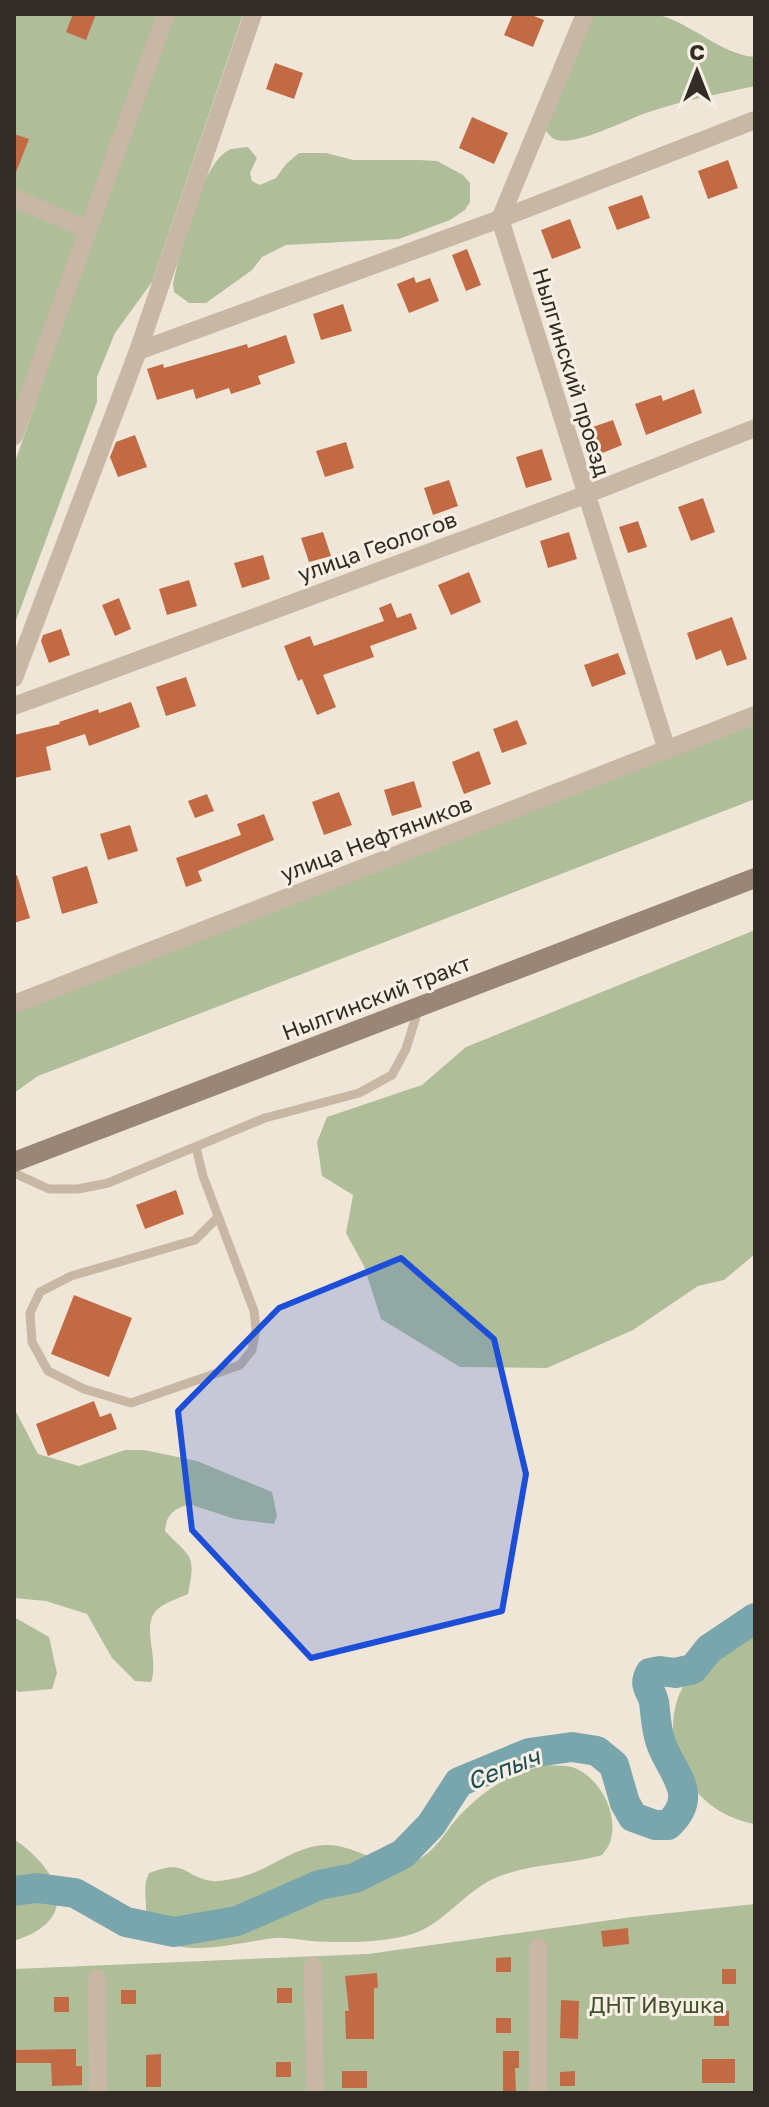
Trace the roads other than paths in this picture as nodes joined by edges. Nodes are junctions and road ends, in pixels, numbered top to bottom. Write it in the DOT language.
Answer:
graph roads {
  1 [pos="166,14"];
  2 [pos="253,14"];
  3 [pos="585,14"];
  4 [pos="755,120"];
  5 [pos="20,200"];
  6 [pos="500,219"];
  7 [pos="89,230"];
  8 [pos="138,351"];
  9 [pos="755,428"];
  10 [pos="14,436"];
  11 [pos="585,495"];
  12 [pos="14,678"];
  13 [pos="14,706"];
  14 [pos="755,715"];
  15 [pos="667,750"];
  16 [pos="755,878"];
  17 [pos="14,1004"];
  18 [pos="420,1006"];
  19 [pos="196,1147"];
  20 [pos="14,1162"];
  21 [pos="14,1173"];
  22 [pos="218,1217"];
  23 [pos="538,1947"];
  24 [pos="313,1966"];
  25 [pos="97,1978"];
  26 [pos="98,2093"];
  27 [pos="315,2093"];
  28 [pos="538,2093"];
  1 -- 7 [label="street"];
  2 -- 8 [label="street"];
  3 -- 6 [label="street"];
  4 -- 6 [label="street"];
  5 -- 7 [label="street"];
  6 -- 8 [label="street"];
  6 -- 11 [label="street, Нылгинский проезд"];
  7 -- 10 [label="street"];
  8 -- 12 [label="street"];
  9 -- 11 [label="street, улица Геологов"];
  11 -- 13 [label="street, улица Геологов"];
  11 -- 15 [label="street, Нылгинский проезд"];
  14 -- 15 [label="street, улица Нефтяников"];
  15 -- 17 [label="street, улица Нефтяников"];
  16 -- 18 [label="main road, Нылгинский тракт"];
  18 -- 19 [label="lane"];
  18 -- 20 [label="main road, Нылгинский тракт"];
  19 -- 21 [label="lane"];
  19 -- 22 [label="lane"];
  22 -- 22 [label="lane"];
  23 -- 28 [label="street"];
  24 -- 27 [label="street"];
  25 -- 26 [label="street"];
}
